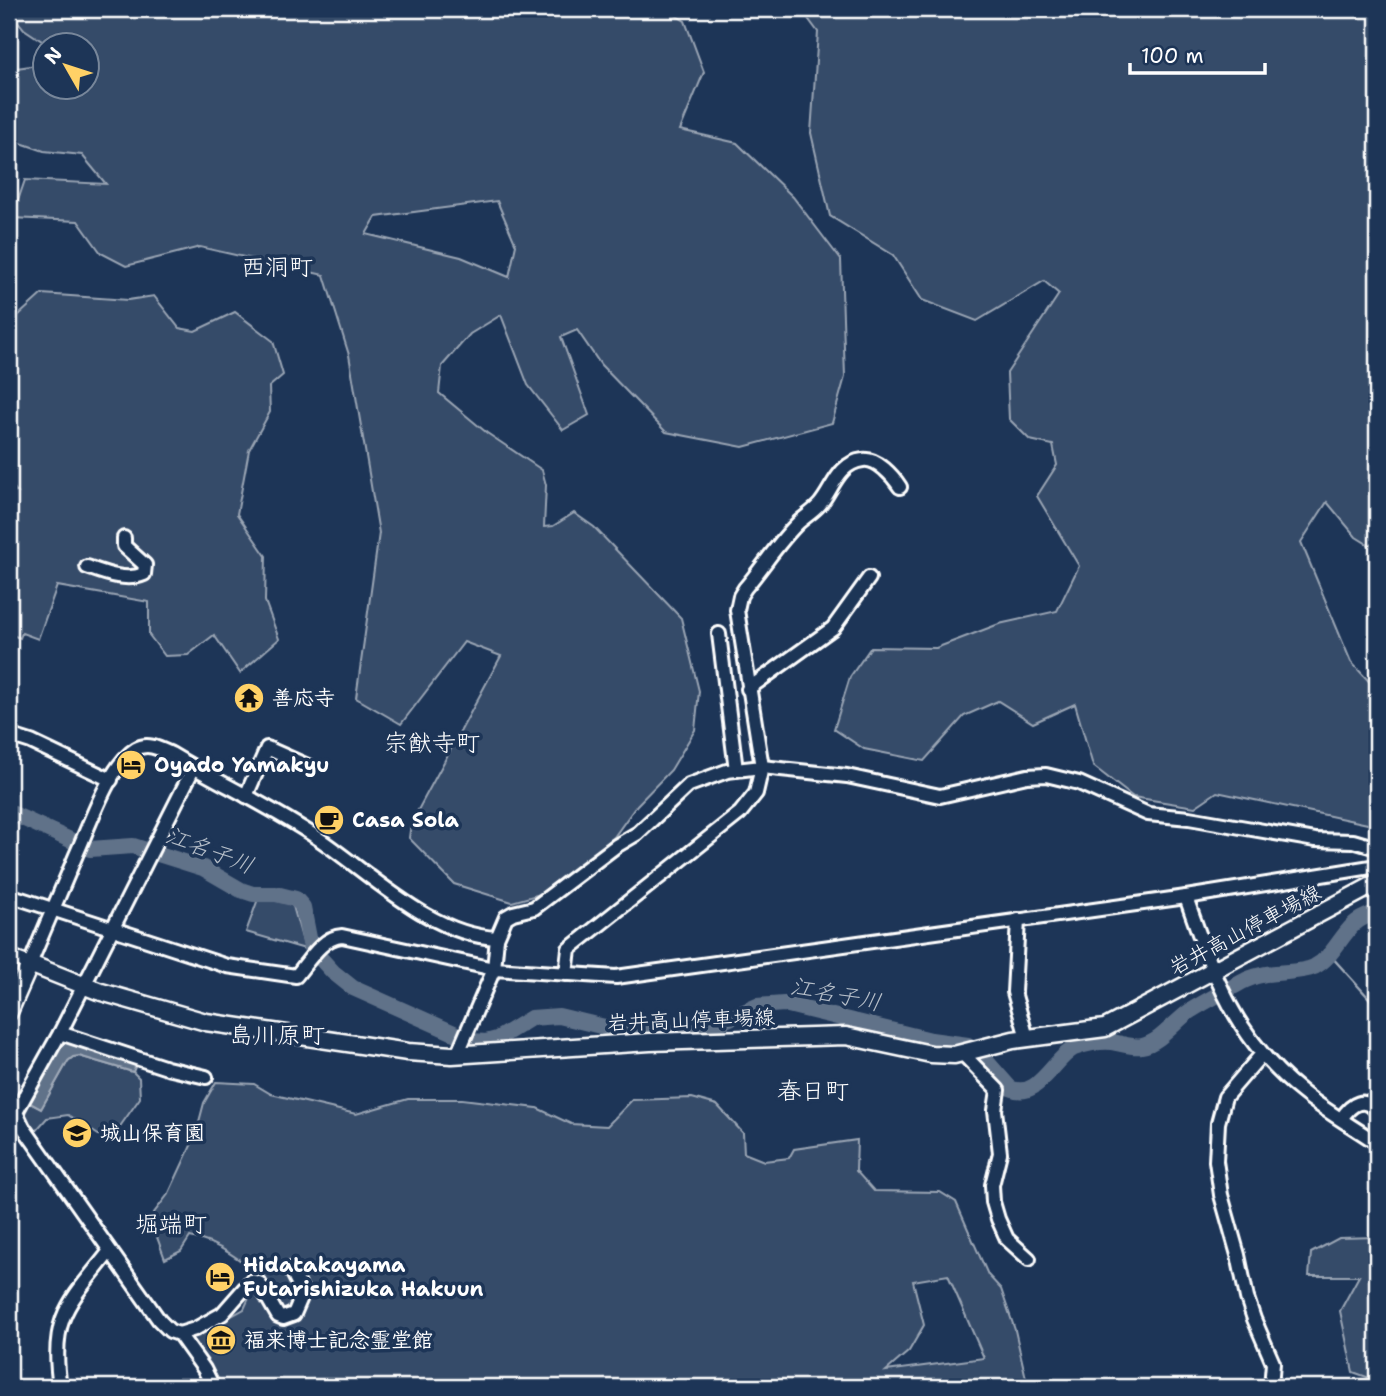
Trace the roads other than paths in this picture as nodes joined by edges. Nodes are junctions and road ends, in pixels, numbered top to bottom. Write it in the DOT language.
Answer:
graph roads {
  1 [pos="900,487"];
  2 [pos="124,538"];
  3 [pos="87,567"];
  4 [pos="869,578"];
  5 [pos="719,634"];
  6 [pos="748,689"];
  7 [pos="9,735"];
  8 [pos="194,767"];
  9 [pos="762,767"];
  10 [pos="312,768"];
  11 [pos="736,770"];
  12 [pos="111,780"];
  13 [pos="246,796"];
  14 [pos="1377,848"];
  15 [pos="1377,866"];
  16 [pos="1377,883"];
  17 [pos="9,895"];
  18 [pos="1186,897"];
  19 [pos="52,909"];
  20 [pos="1018,920"];
  21 [pos="112,928"];
  22 [pos="497,938"];
  23 [pos="9,956"];
  24 [pos="30,964"];
  25 [pos="494,969"];
  26 [pos="1212,972"];
  27 [pos="566,974"];
  28 [pos="84,986"];
  29 [pos="9,1012"];
  30 [pos="60,1032"];
  31 [pos="1027,1038"];
  32 [pos="462,1043"];
  33 [pos="964,1053"];
  34 [pos="1262,1054"];
  35 [pos="206,1077"];
  36 [pos="14,1105"];
  37 [pos="1377,1112"];
  38 [pos="1342,1118"];
  39 [pos="1377,1143"];
  40 [pos="110,1251"];
  41 [pos="1029,1259"];
  42 [pos="291,1269"];
  43 [pos="179,1334"];
  44 [pos="60,1387"];
  45 [pos="213,1387"];
  46 [pos="1270,1387"];
  1 -- 6 [label="street"];
  2 -- 3 [label="street"];
  4 -- 6 [label="street"];
  5 -- 11 [label="street"];
  6 -- 9 [label="street"];
  7 -- 12 [label="street"];
  8 -- 12 [label="street"];
  8 -- 13 [label="street"];
  8 -- 21 [label="street"];
  9 -- 11 [label="street"];
  9 -- 14 [label="street"];
  9 -- 27 [label="street"];
  10 -- 13 [label="street"];
  11 -- 22 [label="street"];
  12 -- 19 [label="street"];
  13 -- 22 [label="street"];
  15 -- 18 [label="street"];
  16 -- 26 [label="main road, 岩井高山停車場線"];
  17 -- 19 [label="street"];
  18 -- 20 [label="street"];
  18 -- 26 [label="street"];
  19 -- 21 [label="street"];
  19 -- 24 [label="street"];
  20 -- 27 [label="street"];
  20 -- 31 [label="street"];
  21 -- 25 [label="street"];
  21 -- 28 [label="street"];
  22 -- 25 [label="street"];
  23 -- 24 [label="street"];
  24 -- 28 [label="main road, 岩井高山停車場線"];
  24 -- 29 [label="main road"];
  25 -- 27 [label="street"];
  25 -- 32 [label="street"];
  26 -- 31 [label="main road, 岩井高山停車場線"];
  26 -- 34 [label="street"];
  28 -- 30 [label="street"];
  28 -- 32 [label="main road, 岩井高山停車場線"];
  30 -- 35 [label="street"];
  30 -- 36 [label="street"];
  31 -- 33 [label="main road, 岩井高山停車場線"];
  32 -- 33 [label="main road, 岩井高山停車場線"];
  33 -- 41 [label="street"];
  34 -- 38 [label="street"];
  34 -- 46 [label="street"];
  36 -- 40 [label="street"];
  37 -- 38 [label="street"];
  38 -- 39 [label="street"];
  40 -- 43 [label="street"];
  40 -- 44 [label="street"];
  42 -- 43 [label="street"];
  43 -- 45 [label="street"];
}
